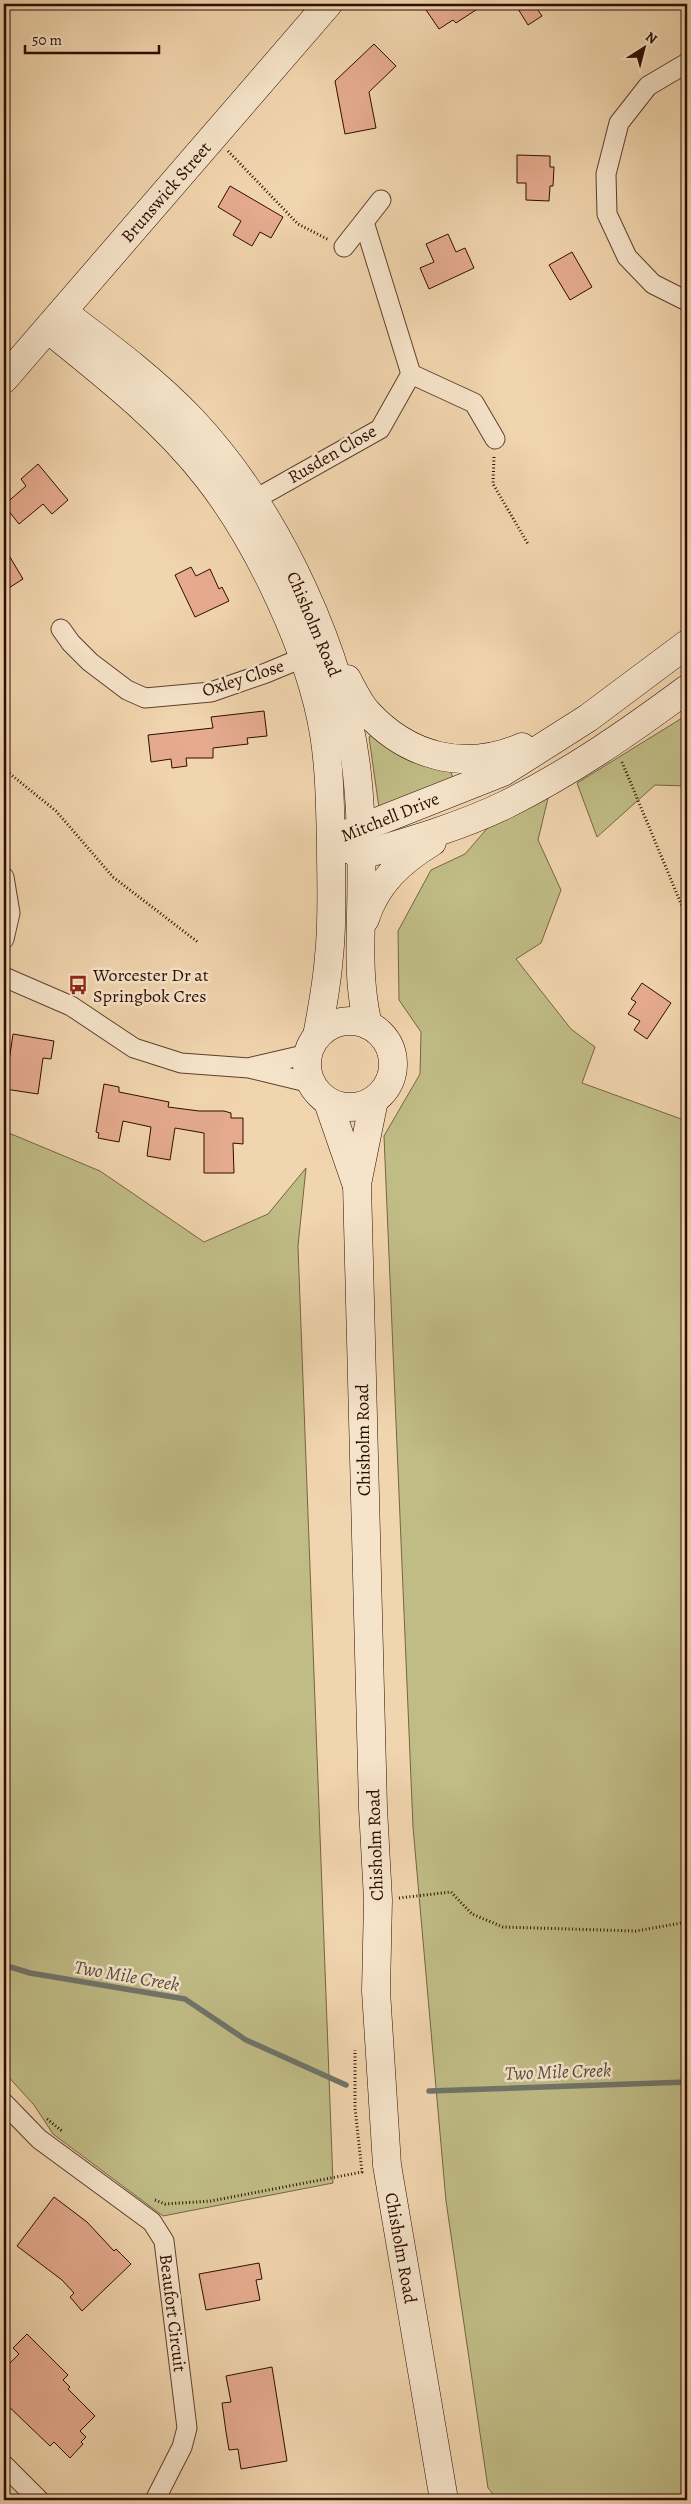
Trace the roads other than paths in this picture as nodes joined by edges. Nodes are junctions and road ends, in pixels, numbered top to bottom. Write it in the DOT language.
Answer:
graph roads {
  1 [pos="328,4"];
  2 [pos="687,63"];
  3 [pos="381,200"];
  4 [pos="364,222"];
  5 [pos="344,247"];
  6 [pos="687,301"];
  7 [pos="56,320"];
  8 [pos="411,374"];
  9 [pos="4,378"];
  10 [pos="495,438"];
  11 [pos="243,506"];
  12 [pos="61,629"];
  13 [pos="687,644"];
  14 [pos="328,648"];
  15 [pos="303,657"];
  16 [pos="687,689"];
  17 [pos="588,718"];
  18 [pos="465,822"];
  19 [pos="361,827"];
  20 [pos="331,841"];
  21 [pos="362,856"];
  22 [pos="4,876"];
  23 [pos="361,931"];
  24 [pos="4,939"];
  25 [pos="4,977"];
  26 [pos="368,1025"];
  27 [pos="312,1045"];
  28 [pos="249,1068"];
  29 [pos="319,1092"];
  30 [pos="374,1100"];
  31 [pos="357,1184"];
  32 [pos="4,2103"];
  33 [pos="4,2466"];
  34 [pos="39,2500"];
  35 [pos="155,2500"];
  36 [pos="444,2500"];
  1 -- 7 [label="main road, Brunswick Street"];
  2 -- 6 [label="street"];
  3 -- 4 [label="street"];
  4 -- 5 [label="street"];
  4 -- 8 [label="street"];
  7 -- 9 [label="main road, Brunswick Street"];
  7 -- 11 [label="main road, Chisholm Road"];
  8 -- 10 [label="street"];
  8 -- 11 [label="street, Rusden Close"];
  11 -- 14 [label="main road, Chisholm Road"];
  11 -- 15 [label="main road, Chisholm Road"];
  12 -- 15 [label="street, Oxley Close"];
  13 -- 17 [label="main road, Mitchell Drive"];
  14 -- 15 [label="street, Oxley Close"];
  14 -- 17 [label="main road"];
  14 -- 19 [label="main road, Chisholm Road"];
  15 -- 20 [label="main road, Chisholm Road"];
  16 -- 18 [label="main road, Mitchell Drive"];
  17 -- 19 [label="main road, Mitchell Drive"];
  18 -- 21 [label="main road, Mitchell Drive"];
  18 -- 23 [label="main road"];
  19 -- 20 [label="main road, Mitchell Drive"];
  19 -- 21 [label="main road, Chisholm Road"];
  20 -- 21 [label="main road, Mitchell Drive"];
  20 -- 27 [label="main road, Chisholm Road"];
  21 -- 23 [label="main road, Chisholm Road"];
  22 -- 24 [label="street"];
  23 -- 26 [label="main road, Chisholm Road"];
  25 -- 28 [label="street"];
  26 -- 27 [label="main road"];
  26 -- 30 [label="main road"];
  27 -- 28 [label="street"];
  27 -- 29 [label="main road"];
  28 -- 29 [label="street"];
  29 -- 30 [label="main road"];
  29 -- 31 [label="main road, Chisholm Road"];
  30 -- 31 [label="main road, Chisholm Road"];
  31 -- 36 [label="main road, Chisholm Road"];
  32 -- 35 [label="street, Beaufort Circuit"];
  33 -- 34 [label="street"];
}
